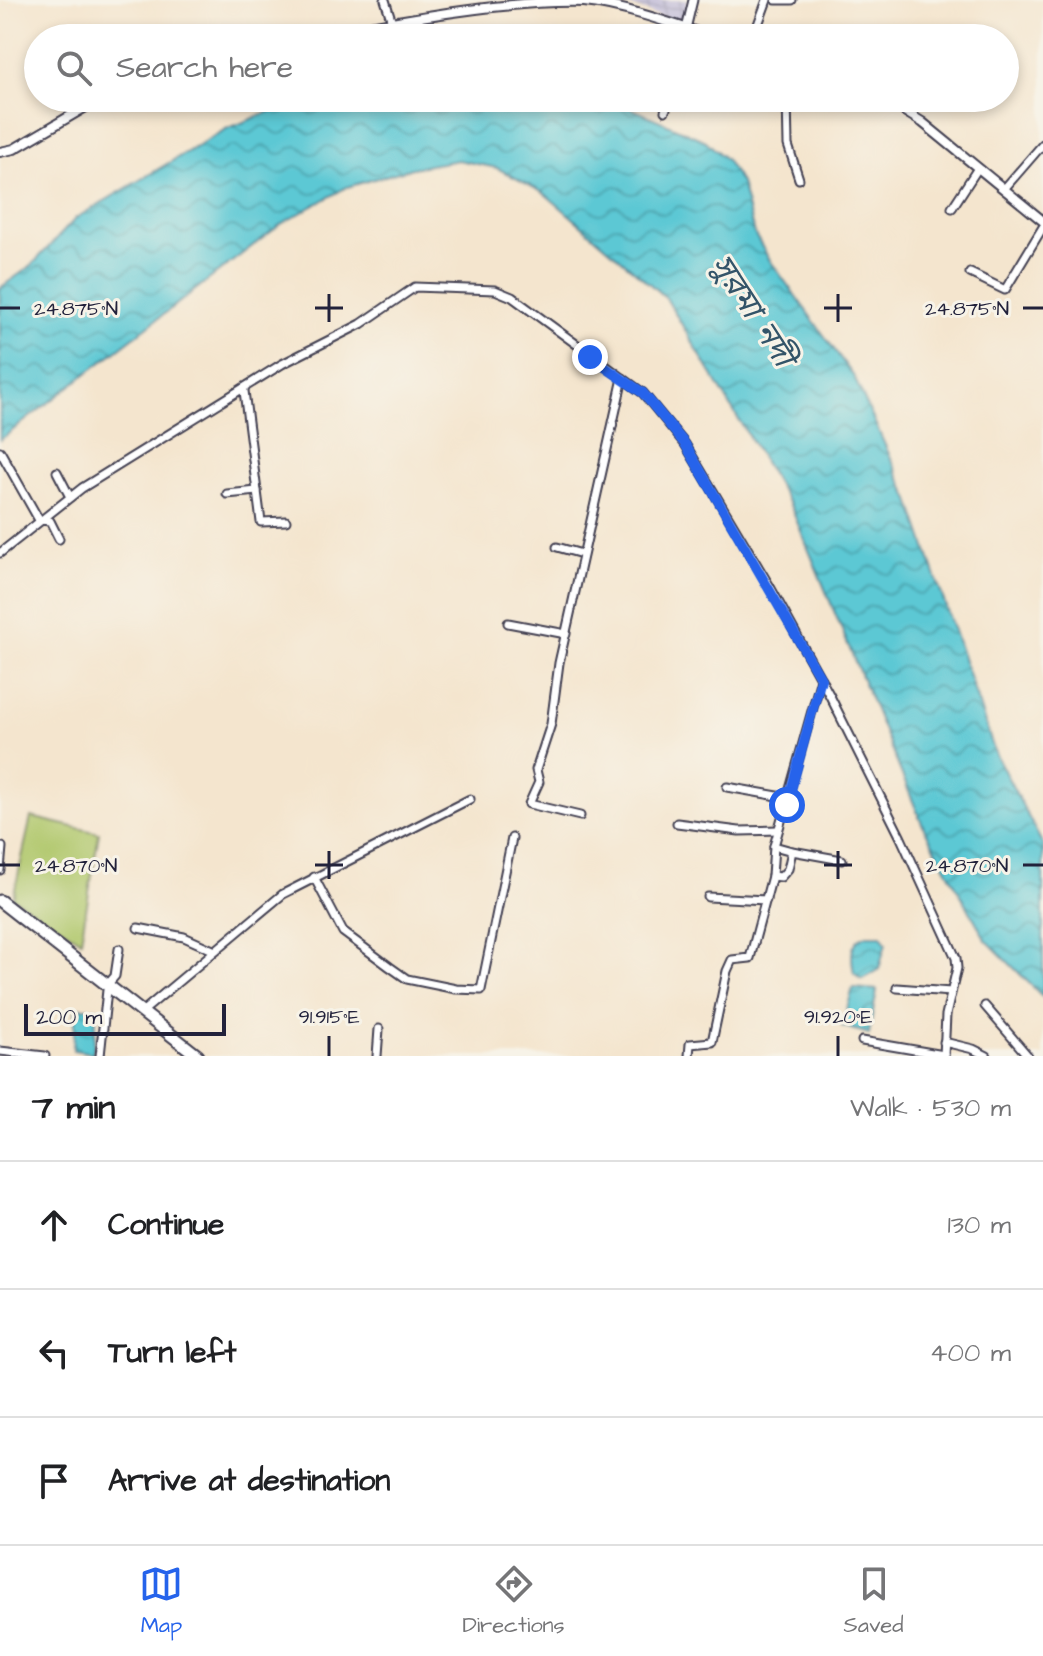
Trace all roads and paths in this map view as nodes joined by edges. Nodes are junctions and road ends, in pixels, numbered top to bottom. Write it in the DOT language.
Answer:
graph roads {
  1 [pos="385,0"];
  2 [pos="693,0"];
  3 [pos="767,0"];
  4 [pos="776,0"];
  5 [pos="792,0"];
  6 [pos="391,19"];
  7 [pos="369,24"];
  8 [pos="661,24"];
  9 [pos="689,24"];
  10 [pos="758,24"];
  11 [pos="77,112"];
  12 [pos="787,112"];
  13 [pos="906,112"];
  14 [pos="1043,144"];
  15 [pos="0,152"];
  16 [pos="978,168"];
  17 [pos="799,179"];
  18 [pos="1004,189"];
  19 [pos="952,208"];
  20 [pos="1043,224"];
  21 [pos="970,273"];
  22 [pos="623,378"];
  23 [pos="244,391"];
  24 [pos="0,451"];
  25 [pos="57,472"];
  26 [pos="257,491"];
  27 [pos="227,494"];
  28 [pos="70,497"];
  29 [pos="39,520"];
  30 [pos="286,521"];
  31 [pos="59,539"];
  32 [pos="557,547"];
  33 [pos="0,553"];
  34 [pos="582,554"];
  35 [pos="508,623"];
  36 [pos="566,634"];
  37 [pos="821,679"];
  38 [pos="727,787"];
  39 [pos="789,798"];
  40 [pos="470,799"];
  41 [pos="580,816"];
  42 [pos="677,823"];
  43 [pos="778,830"];
  44 [pos="512,838"];
  45 [pos="774,846"];
  46 [pos="2,847"];
  47 [pos="792,851"];
  48 [pos="842,860"];
  49 [pos="0,870"];
  50 [pos="772,876"];
  51 [pos="314,877"];
  52 [pos="708,897"];
  53 [pos="766,900"];
  54 [pos="0,901"];
  55 [pos="0,907"];
  56 [pos="138,928"];
  57 [pos="119,949"];
  58 [pos="213,950"];
  59 [pos="107,987"];
  60 [pos="897,988"];
  61 [pos="951,992"];
  62 [pos="985,1006"];
  63 [pos="142,1012"];
  64 [pos="379,1029"];
  65 [pos="862,1041"];
  66 [pos="944,1042"];
  67 [pos="0,1051"];
  68 [pos="45,1056"];
  69 [pos="100,1056"];
  70 [pos="191,1056"];
  71 [pos="198,1056"];
  72 [pos="377,1056"];
  73 [pos="689,1056"];
  74 [pos="944,1056"];
  75 [pos="987,1056"];
  76 [pos="1028,1056"];
  1 -- 6 [label="street"];
  2 -- 9 [label="street"];
  3 -- 10 [label="street"];
  4 -- 5 [label="street"];
  6 -- 7 [label="street"];
  6 -- 8 [label="street"];
  11 -- 15 [label="street"];
  12 -- 17 [label="street"];
  13 -- 16 [label="street"];
  14 -- 18 [label="street"];
  16 -- 18 [label="street"];
  16 -- 19 [label="street"];
  18 -- 20 [label="street"];
  20 -- 21 [label="street"];
  22 -- 23 [label="street"];
  22 -- 34 [label="street"];
  22 -- 37 [label="street"];
  23 -- 26 [label="street"];
  23 -- 28 [label="street"];
  24 -- 29 [label="street"];
  25 -- 28 [label="street"];
  26 -- 27 [label="street"];
  26 -- 30 [label="street"];
  28 -- 29 [label="street"];
  29 -- 31 [label="street"];
  29 -- 33 [label="street"];
  32 -- 34 [label="street"];
  34 -- 36 [label="street"];
  35 -- 36 [label="street"];
  36 -- 41 [label="street"];
  37 -- 39 [label="street"];
  37 -- 61 [label="street"];
  38 -- 39 [label="street"];
  39 -- 43 [label="street"];
  40 -- 51 [label="street"];
  42 -- 43 [label="street"];
  43 -- 45 [label="street"];
  44 -- 51 [label="street"];
  45 -- 47 [label="street"];
  45 -- 50 [label="street"];
  46 -- 49 [label="street"];
  47 -- 48 [label="street"];
  47 -- 50 [label="street"];
  50 -- 53 [label="street"];
  51 -- 58 [label="street"];
  52 -- 53 [label="street"];
  53 -- 73 [label="street"];
  54 -- 59 [label="main road"];
  55 -- 59 [label="main road"];
  56 -- 58 [label="street"];
  57 -- 59 [label="street"];
  58 -- 63 [label="street"];
  59 -- 63 [label="main road"];
  59 -- 69 [label="street"];
  59 -- 70 [label="main road"];
  60 -- 61 [label="street"];
  61 -- 66 [label="street"];
  62 -- 76 [label="street"];
  63 -- 71 [label="main road"];
  64 -- 72 [label="street"];
  65 -- 74 [label="street"];
  66 -- 74 [label="street"];
  66 -- 75 [label="street"];
  67 -- 68 [label="street"];
}
